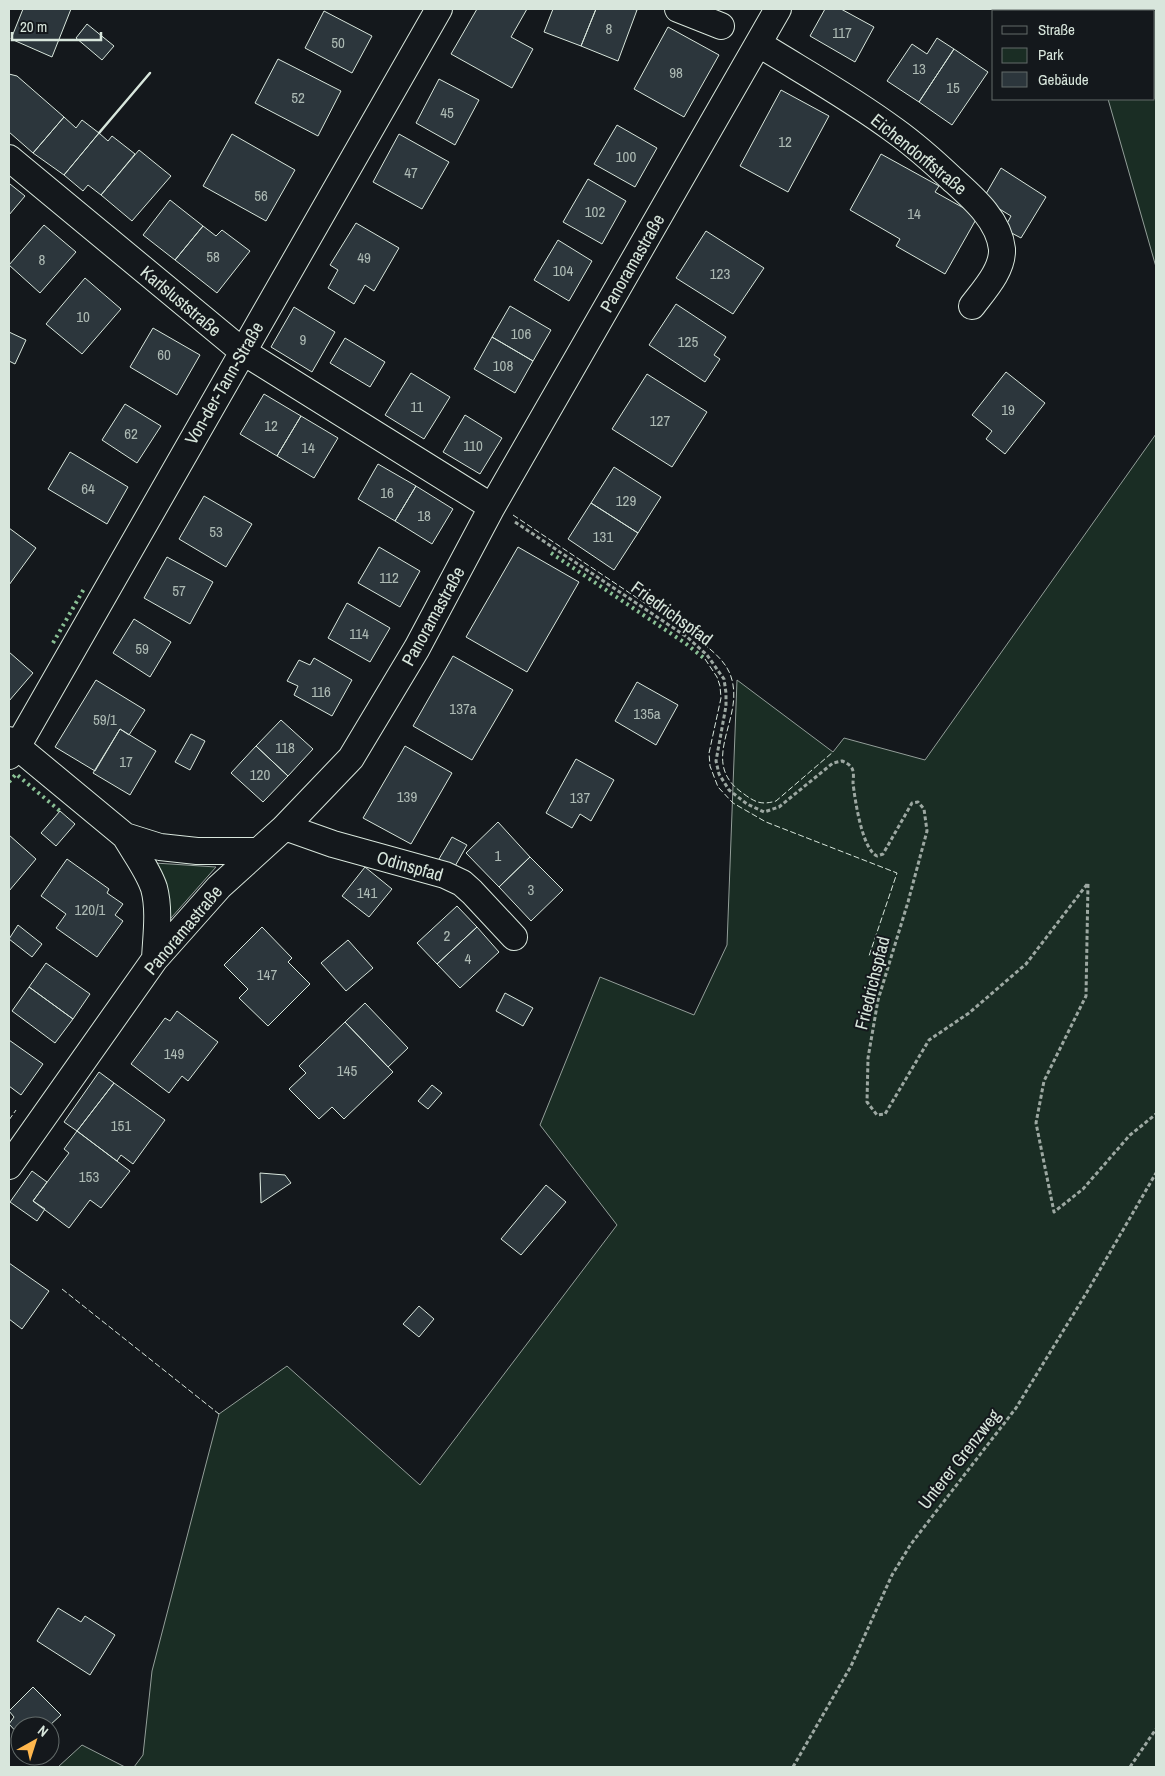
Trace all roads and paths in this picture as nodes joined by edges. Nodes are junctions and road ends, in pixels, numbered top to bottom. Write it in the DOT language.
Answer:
graph roads {
  1 [pos="439,9"];
  2 [pos="678,9"];
  3 [pos="778,9"];
  4 [pos="721,26"];
  5 [pos="759,44"];
  6 [pos="9,158"];
  7 [pos="972,306"];
  8 [pos="242,351"];
  9 [pos="492,508"];
  10 [pos="524,527"];
  11 [pos="11,748"];
  12 [pos="285,827"];
  13 [pos="126,836"];
  14 [pos="257,851"];
  15 [pos="514,937"];
  16 [pos="155,960"];
  17 [pos="1156,1114"];
  18 [pos="9,1166"];
  19 [pos="1156,1173"];
  20 [pos="1156,1729"];
  21 [pos="793,1767"];
  22 [pos="1130,1767"];
  1 -- 8 [label="street, Von-der-Tann-Straße"];
  2 -- 4 [label="street"];
  3 -- 5 [label="street, Panoramastraße"];
  5 -- 7 [label="street, Eichendorffstraße"];
  5 -- 9 [label="street, Panoramastraße"];
  6 -- 8 [label="street, Karlsluststraße"];
  8 -- 9 [label="street, Karlsluststraße"];
  8 -- 11 [label="street, Von-der-Tann-Straße"];
  9 -- 12 [label="street, Panoramastraße"];
  10 -- 17 [label="path, Friedrichspfad"];
  11 -- 13 [label="street"];
  12 -- 14 [label="street, Panoramastraße"];
  12 -- 15 [label="street, Odinspfad"];
  13 -- 14 [label="street"];
  13 -- 16 [label="street"];
  14 -- 16 [label="street, Panoramastraße"];
  16 -- 18 [label="street, Panoramastraße"];
  19 -- 21 [label="path, Unterer Grenzweg"];
  20 -- 22 [label="path"];
}
